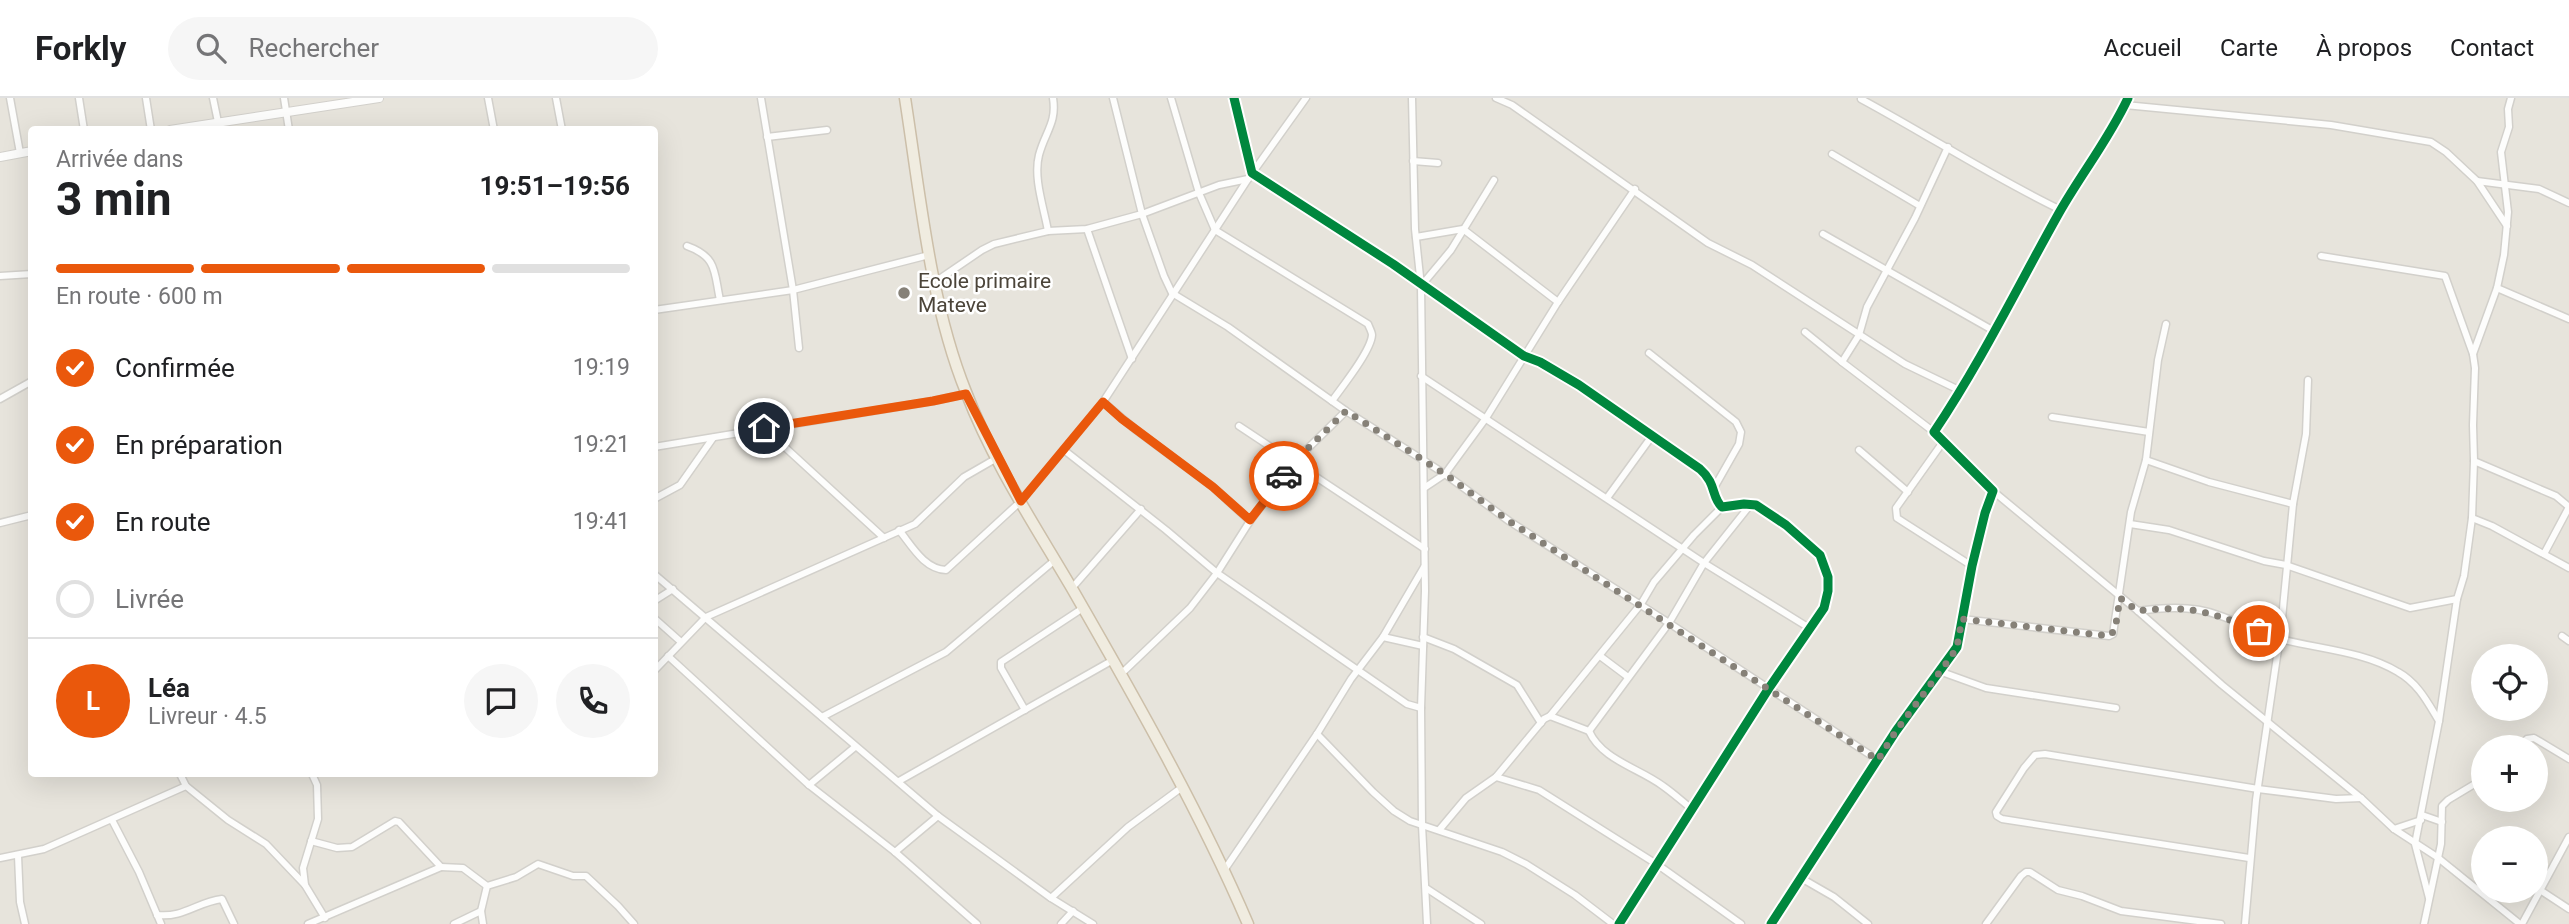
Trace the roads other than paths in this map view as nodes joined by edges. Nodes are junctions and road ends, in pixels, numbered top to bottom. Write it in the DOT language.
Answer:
graph roads {
  1 [pos="10,98"];
  2 [pos="79,98"];
  3 [pos="146,98"];
  4 [pos="213,98"];
  5 [pos="284,98"];
  6 [pos="379,98"];
  7 [pos="488,98"];
  8 [pos="556,98"];
  9 [pos="761,98"];
  10 [pos="905,98"];
  11 [pos="1053,98"];
  12 [pos="1113,98"];
  13 [pos="1171,98"];
  14 [pos="1234,98"];
  15 [pos="1306,98"];
  16 [pos="1412,98"];
  17 [pos="1496,98"];
  18 [pos="1517,98"];
  19 [pos="2511,98"];
  20 [pos="1861,99"];
  21 [pos="355,100"];
  22 [pos="2126,102"];
  23 [pos="1512,105"];
  24 [pos="287,112"];
  25 [pos="218,122"];
  26 [pos="83,126"];
  27 [pos="150,126"];
  28 [pos="194,126"];
  29 [pos="289,126"];
  30 [pos="493,126"];
  31 [pos="561,126"];
  32 [pos="827,130"];
  33 [pos="767,137"];
  34 [pos="1948,147"];
  35 [pos="28,152"];
  36 [pos="20,153"];
  37 [pos="1832,154"];
  38 [pos="0,156"];
  39 [pos="1413,161"];
  40 [pos="1438,163"];
  41 [pos="1250,176"];
  42 [pos="1494,180"];
  43 [pos="2477,181"];
  44 [pos="2507,186"];
  45 [pos="1634,189"];
  46 [pos="1199,193"];
  47 [pos="2569,202"];
  48 [pos="1920,206"];
  49 [pos="2061,210"];
  50 [pos="1142,214"];
  51 [pos="2507,226"];
  52 [pos="1087,229"];
  53 [pos="1463,229"];
  54 [pos="1215,230"];
  55 [pos="1048,231"];
  56 [pos="1823,234"];
  57 [pos="1416,237"];
  58 [pos="687,246"];
  59 [pos="931,255"];
  60 [pos="2321,256"];
  61 [pos="1887,270"];
  62 [pos="28,274"];
  63 [pos="0,275"];
  64 [pos="935,282"];
  65 [pos="1421,286"];
  66 [pos="2497,288"];
  67 [pos="793,290"];
  68 [pos="1172,293"];
  69 [pos="720,300"];
  70 [pos="1558,302"];
  71 [pos="658,309"];
  72 [pos="2569,319"];
  73 [pos="2166,324"];
  74 [pos="1994,331"];
  75 [pos="1805,332"];
  76 [pos="1859,335"];
  77 [pos="799,348"];
  78 [pos="1649,353"];
  79 [pos="2473,354"];
  80 [pos="1524,356"];
  81 [pos="1132,359"];
  82 [pos="1842,362"];
  83 [pos="1421,376"];
  84 [pos="2308,380"];
  85 [pos="28,383"];
  86 [pos="1961,391"];
  87 [pos="966,394"];
  88 [pos="0,399"];
  89 [pos="1332,401"];
  90 [pos="1103,402"];
  91 [pos="1346,411"];
  92 [pos="2052,417"];
  93 [pos="1486,418"];
  94 [pos="1239,426"];
  95 [pos="764,428"];
  96 [pos="1934,432"];
  97 [pos="2149,432"];
  98 [pos="1652,436"];
  99 [pos="713,438"];
  100 [pos="1943,442"];
  101 [pos="658,446"];
  102 [pos="1064,450"];
  103 [pos="1858,450"];
  104 [pos="997,458"];
  105 [pos="1422,459"];
  106 [pos="2146,460"];
  107 [pos="1295,461"];
  108 [pos="2474,461"];
  109 [pos="1445,474"];
  110 [pos="1424,488"];
  111 [pos="1714,488"];
  112 [pos="1993,491"];
  113 [pos="1908,492"];
  114 [pos="658,497"];
  115 [pos="1607,498"];
  116 [pos="1021,501"];
  117 [pos="1751,504"];
  118 [pos="2293,504"];
  119 [pos="2568,506"];
  120 [pos="1722,507"];
  121 [pos="1141,509"];
  122 [pos="28,515"];
  123 [pos="2472,518"];
  124 [pos="1250,520"];
  125 [pos="0,523"];
  126 [pos="2130,524"];
  127 [pos="899,530"];
  128 [pos="884,538"];
  129 [pos="1425,549"];
  130 [pos="1683,549"];
  131 [pos="2544,554"];
  132 [pos="1055,561"];
  133 [pos="1703,563"];
  134 [pos="2286,565"];
  135 [pos="1425,566"];
  136 [pos="1972,566"];
  137 [pos="2569,568"];
  138 [pos="1217,573"];
  139 [pos="658,577"];
  140 [pos="1072,588"];
  141 [pos="673,589"];
  142 [pos="658,598"];
  143 [pos="2120,598"];
  144 [pos="2457,598"];
  145 [pos="1640,604"];
  146 [pos="1083,608"];
  147 [pos="2138,611"];
  148 [pos="706,617"];
  149 [pos="1962,619"];
  150 [pos="658,622"];
  151 [pos="1670,623"];
  152 [pos="1811,629"];
  153 [pos="1383,637"];
  154 [pos="1423,637"];
  155 [pos="2280,640"];
  156 [pos="681,642"];
  157 [pos="1423,646"];
  158 [pos="668,656"];
  159 [pos="1600,656"];
  160 [pos="1113,660"];
  161 [pos="658,667"];
  162 [pos="1357,669"];
  163 [pos="1939,671"];
  164 [pos="1120,675"];
  165 [pos="1628,677"];
  166 [pos="1769,688"];
  167 [pos="1421,708"];
  168 [pos="2116,708"];
  169 [pos="1025,710"];
  170 [pos="1550,716"];
  171 [pos="822,717"];
  172 [pos="2439,721"];
  173 [pos="2268,722"];
  174 [pos="1541,723"];
  175 [pos="1589,731"];
  176 [pos="1317,734"];
  177 [pos="2548,746"];
  178 [pos="855,747"];
  179 [pos="2569,759"];
  180 [pos="1878,760"];
  181 [pos="182,777"];
  182 [pos="313,777"];
  183 [pos="1496,777"];
  184 [pos="899,781"];
  185 [pos="808,785"];
  186 [pos="186,786"];
  187 [pos="2471,786"];
  188 [pos="1181,788"];
  189 [pos="2258,789"];
  190 [pos="2361,798"];
  191 [pos="1693,810"];
  192 [pos="938,816"];
  193 [pos="2422,818"];
  194 [pos="112,820"];
  195 [pos="2442,822"];
  196 [pos="1422,825"];
  197 [pos="1440,829"];
  198 [pos="2394,829"];
  199 [pos="2569,837"];
  200 [pos="311,841"];
  201 [pos="2415,844"];
  202 [pos="895,852"];
  203 [pos="18,856"];
  204 [pos="2437,857"];
  205 [pos="0,858"];
  206 [pos="2249,858"];
  207 [pos="1658,864"];
  208 [pos="441,867"];
  209 [pos="1225,869"];
  210 [pos="2548,875"];
  211 [pos="1801,878"];
  212 [pos="304,885"];
  213 [pos="487,886"];
  214 [pos="1426,888"];
  215 [pos="2548,895"];
  216 [pos="1051,898"];
  217 [pos="2429,898"];
  218 [pos="2533,903"];
  219 [pos="2569,909"];
  220 [pos="481,911"];
  221 [pos="1073,911"];
  222 [pos="157,915"];
  223 [pos="325,918"];
  224 [pos="24,924"];
  225 [pos="161,924"];
  226 [pos="234,924"];
  227 [pos="309,924"];
  228 [pos="454,924"];
  229 [pos="483,924"];
  230 [pos="634,924"];
  231 [pos="976,924"];
  232 [pos="1061,924"];
  233 [pos="1093,924"];
  234 [pos="1248,924"];
  235 [pos="1427,924"];
  236 [pos="1481,924"];
  237 [pos="1613,924"];
  238 [pos="1619,924"];
  239 [pos="1741,924"];
  240 [pos="1771,924"];
  241 [pos="1868,924"];
  242 [pos="1986,924"];
  243 [pos="2221,924"];
  244 [pos="2245,924"];
  245 [pos="2424,924"];
  246 [pos="2521,924"];
  1 -- 36 [label="street"];
  2 -- 26 [label="street"];
  3 -- 27 [label="street"];
  4 -- 25 [label="street"];
  5 -- 24 [label="street"];
  6 -- 21 [label="street"];
  7 -- 30 [label="street"];
  8 -- 31 [label="street"];
  9 -- 33 [label="street"];
  10 -- 59 [label="highway"];
  11 -- 55 [label="street"];
  12 -- 50 [label="street"];
  13 -- 46 [label="street"];
  14 -- 41 [label="street"];
  15 -- 41 [label="street"];
  16 -- 39 [label="street"];
  17 -- 23 [label="street"];
  18 -- 23 [label="street"];
  19 -- 44 [label="street"];
  20 -- 34 [label="street"];
  21 -- 24 [label="street"];
  22 -- 43 [label="street"];
  22 -- 49 [label="street"];
  23 -- 45 [label="street"];
  24 -- 25 [label="street"];
  24 -- 29 [label="street"];
  25 -- 28 [label="street"];
  32 -- 33 [label="street"];
  33 -- 67 [label="street"];
  34 -- 48 [label="street"];
  34 -- 49 [label="street"];
  35 -- 36 [label="street"];
  36 -- 38 [label="street"];
  37 -- 48 [label="street"];
  39 -- 40 [label="street"];
  39 -- 57 [label="street"];
  41 -- 46 [label="street"];
  41 -- 54 [label="street"];
  41 -- 65 [label="street"];
  42 -- 53 [label="street"];
  43 -- 44 [label="street"];
  43 -- 51 [label="street"];
  44 -- 47 [label="street"];
  44 -- 51 [label="street"];
  45 -- 70 [label="street"];
  45 -- 76 [label="street"];
  46 -- 50 [label="street"];
  46 -- 54 [label="street"];
  48 -- 61 [label="street"];
  49 -- 74 [label="street"];
  50 -- 52 [label="street"];
  50 -- 68 [label="street"];
  51 -- 66 [label="street"];
  52 -- 55 [label="street"];
  52 -- 81 [label="street"];
  53 -- 57 [label="street"];
  53 -- 65 [label="street"];
  53 -- 70 [label="street"];
  54 -- 68 [label="street"];
  54 -- 89 [label="street"];
  55 -- 64 [label="street"];
  56 -- 61 [label="street"];
  57 -- 65 [label="street"];
  58 -- 69 [label="street"];
  59 -- 64 [label="highway"];
  59 -- 67 [label="street"];
  60 -- 79 [label="street"];
  61 -- 74 [label="street"];
  61 -- 76 [label="street"];
  62 -- 63 [label="street"];
  64 -- 87 [label="highway"];
  65 -- 80 [label="street"];
  65 -- 83 [label="street"];
  66 -- 72 [label="street"];
  66 -- 79 [label="street"];
  67 -- 69 [label="street"];
  67 -- 77 [label="street"];
  68 -- 81 [label="street"];
  68 -- 89 [label="street"];
  69 -- 71 [label="street"];
  70 -- 80 [label="street"];
  73 -- 97 [label="street"];
  74 -- 86 [label="street"];
  75 -- 82 [label="street"];
  76 -- 82 [label="street"];
  76 -- 86 [label="street"];
  78 -- 111 [label="street"];
  79 -- 108 [label="street"];
  80 -- 93 [label="street"];
  80 -- 98 [label="street"];
  81 -- 90 [label="street"];
  82 -- 96 [label="street"];
  83 -- 93 [label="street"];
  83 -- 105 [label="street"];
  84 -- 118 [label="street"];
  85 -- 88 [label="street"];
  86 -- 96 [label="street"];
  87 -- 95 [label="street"];
  87 -- 104 [label="highway"];
  89 -- 91 [label="street"];
  90 -- 102 [label="street"];
  90 -- 124 [label="street"];
  91 -- 105 [label="street"];
  91 -- 107 [label="street"];
  92 -- 97 [label="street"];
  93 -- 109 [label="street"];
  93 -- 115 [label="street"];
  94 -- 107 [label="street"];
  95 -- 99 [label="street"];
  95 -- 128 [label="street"];
  96 -- 100 [label="street"];
  97 -- 106 [label="street"];
  98 -- 111 [label="street"];
  98 -- 115 [label="street"];
  99 -- 101 [label="street"];
  99 -- 114 [label="street"];
  100 -- 112 [label="street"];
  100 -- 113 [label="street"];
  102 -- 116 [label="street"];
  102 -- 121 [label="street"];
  103 -- 113 [label="street"];
  104 -- 116 [label="highway"];
  104 -- 127 [label="street"];
  105 -- 109 [label="street"];
  105 -- 110 [label="street"];
  106 -- 118 [label="street"];
  106 -- 126 [label="street"];
  107 -- 124 [label="street"];
  107 -- 129 [label="street"];
  108 -- 119 [label="street"];
  108 -- 123 [label="street"];
  109 -- 110 [label="street"];
  109 -- 145 [label="street"];
  110 -- 129 [label="street"];
  111 -- 120 [label="street"];
  112 -- 136 [label="street"];
  112 -- 143 [label="street"];
  113 -- 136 [label="street"];
  115 -- 130 [label="street"];
  116 -- 127 [label="street"];
  116 -- 132 [label="highway"];
  117 -- 120 [label="street"];
  117 -- 133 [label="street"];
  117 -- 152 [label="street"];
  118 -- 134 [label="street"];
  119 -- 131 [label="street"];
  120 -- 130 [label="street"];
  121 -- 138 [label="street"];
  121 -- 140 [label="street"];
  122 -- 125 [label="street"];
  123 -- 131 [label="street"];
  123 -- 144 [label="street"];
  124 -- 138 [label="street"];
  126 -- 134 [label="street"];
  126 -- 143 [label="street"];
  127 -- 128 [label="street"];
  128 -- 148 [label="street"];
  129 -- 135 [label="street"];
  130 -- 133 [label="street"];
  130 -- 145 [label="street"];
  131 -- 137 [label="street"];
  132 -- 140 [label="highway"];
  132 -- 171 [label="street"];
  133 -- 151 [label="street"];
  133 -- 152 [label="street"];
  134 -- 144 [label="street"];
  134 -- 155 [label="street"];
  135 -- 153 [label="street"];
  135 -- 154 [label="street"];
  136 -- 149 [label="street"];
  138 -- 162 [label="street"];
  138 -- 164 [label="street"];
  139 -- 141 [label="street"];
  140 -- 146 [label="highway"];
  141 -- 142 [label="street"];
  141 -- 148 [label="street"];
  143 -- 147 [label="street"];
  143 -- 149 [label="street"];
  144 -- 172 [label="street"];
  145 -- 151 [label="street"];
  145 -- 159 [label="street"];
  146 -- 160 [label="highway"];
  146 -- 169 [label="street"];
  147 -- 155 [label="street"];
  147 -- 173 [label="street"];
  148 -- 156 [label="street"];
  148 -- 171 [label="street"];
  149 -- 163 [label="street"];
  150 -- 156 [label="street"];
  151 -- 165 [label="street"];
  151 -- 166 [label="street"];
  152 -- 166 [label="street"];
  153 -- 157 [label="street"];
  153 -- 162 [label="street"];
  154 -- 157 [label="street"];
  154 -- 174 [label="street"];
  155 -- 172 [label="street"];
  155 -- 173 [label="street"];
  156 -- 158 [label="street"];
  157 -- 167 [label="street"];
  158 -- 161 [label="street"];
  158 -- 185 [label="street"];
  159 -- 165 [label="street"];
  159 -- 170 [label="street"];
  160 -- 164 [label="highway"];
  160 -- 169 [label="street"];
  162 -- 167 [label="street"];
  162 -- 176 [label="street"];
  163 -- 168 [label="street"];
  163 -- 180 [label="street"];
  164 -- 188 [label="highway"];
  165 -- 175 [label="street"];
  166 -- 180 [label="street"];
  166 -- 191 [label="street"];
  167 -- 196 [label="street"];
  169 -- 184 [label="street"];
  170 -- 174 [label="street"];
  170 -- 175 [label="street"];
  171 -- 178 [label="street"];
  172 -- 193 [label="street"];
  173 -- 189 [label="street"];
  173 -- 190 [label="street"];
  174 -- 183 [label="street"];
  175 -- 191 [label="street"];
  176 -- 196 [label="street"];
  176 -- 209 [label="street"];
  177 -- 179 [label="street"];
  178 -- 184 [label="street"];
  178 -- 185 [label="street"];
  180 -- 211 [label="street"];
  181 -- 186 [label="street"];
  182 -- 200 [label="street"];
  183 -- 197 [label="street"];
  183 -- 207 [label="street"];
  184 -- 192 [label="street"];
  185 -- 202 [label="street"];
  186 -- 194 [label="street"];
  186 -- 212 [label="street"];
  187 -- 195 [label="street"];
  188 -- 209 [label="highway"];
  188 -- 216 [label="street"];
  189 -- 190 [label="street"];
  189 -- 206 [label="street"];
  189 -- 206 [label="street"];
  190 -- 198 [label="street"];
  191 -- 207 [label="street"];
  192 -- 202 [label="street"];
  192 -- 216 [label="street"];
  193 -- 195 [label="street"];
  193 -- 198 [label="street"];
  193 -- 201 [label="street"];
  194 -- 203 [label="street"];
  194 -- 222 [label="street"];
  195 -- 204 [label="street"];
  196 -- 197 [label="street"];
  196 -- 214 [label="street"];
  197 -- 237 [label="street"];
  198 -- 201 [label="street"];
  199 -- 210 [label="street"];
  200 -- 208 [label="street"];
  200 -- 212 [label="street"];
  201 -- 204 [label="street"];
  201 -- 217 [label="street"];
  202 -- 231 [label="street"];
  203 -- 205 [label="street"];
  203 -- 224 [label="street"];
  204 -- 217 [label="street"];
  204 -- 246 [label="street"];
  206 -- 244 [label="street"];
  207 -- 238 [label="street"];
  207 -- 239 [label="street"];
  208 -- 213 [label="street"];
  208 -- 223 [label="street"];
  209 -- 234 [label="highway"];
  211 -- 240 [label="street"];
  211 -- 241 [label="street"];
  212 -- 223 [label="street"];
  213 -- 220 [label="street"];
  213 -- 230 [label="street"];
  214 -- 235 [label="street"];
  214 -- 236 [label="street"];
  215 -- 219 [label="street"];
  216 -- 221 [label="street"];
  217 -- 245 [label="street"];
  218 -- 246 [label="street"];
  220 -- 228 [label="street"];
  220 -- 229 [label="street"];
  221 -- 232 [label="street"];
  221 -- 233 [label="street"];
  222 -- 225 [label="street"];
  222 -- 226 [label="street"];
  223 -- 227 [label="street"];
  242 -- 243 [label="street"];
}
